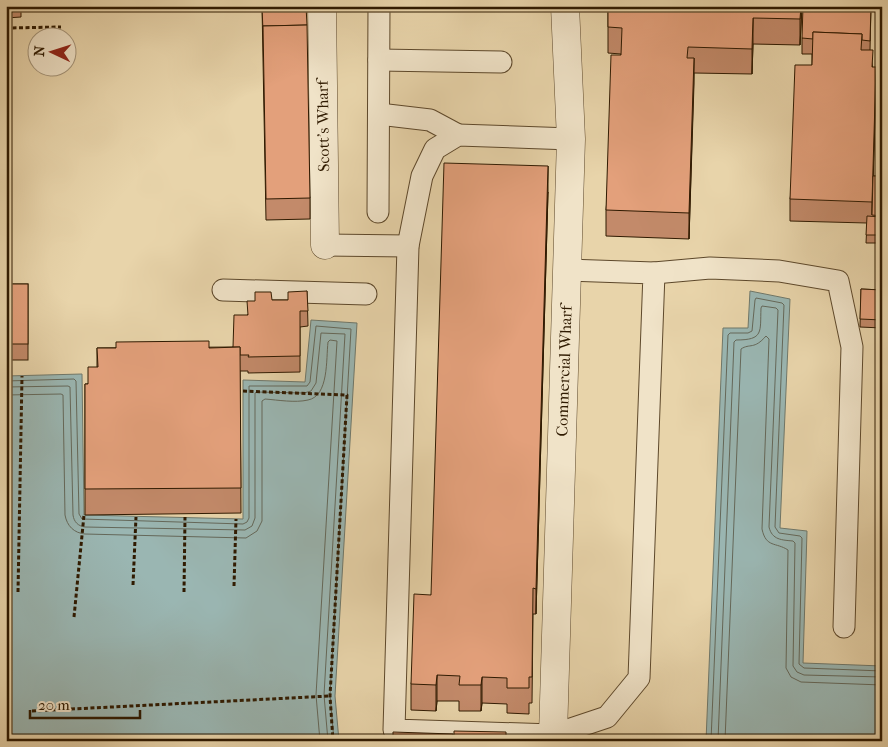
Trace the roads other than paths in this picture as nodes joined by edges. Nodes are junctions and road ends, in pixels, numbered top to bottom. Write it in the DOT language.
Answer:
graph roads {
  1 [pos="322,6"];
  2 [pos="380,6"];
  3 [pos="565,6"];
  4 [pos="379,60"];
  5 [pos="501,62"];
  6 [pos="379,114"];
  7 [pos="458,135"];
  8 [pos="571,139"];
  9 [pos="378,212"];
  10 [pos="325,245"];
  11 [pos="408,246"];
  12 [pos="567,270"];
  13 [pos="654,273"];
  14 [pos="223,290"];
  15 [pos="366,294"];
  16 [pos="844,627"];
  17 [pos="553,738"];
  1 -- 10 [label="street, Scott's Wharf"];
  2 -- 4 [label="lane"];
  3 -- 8 [label="street, Commercial Wharf"];
  4 -- 5 [label="lane"];
  4 -- 6 [label="lane"];
  6 -- 7 [label="lane"];
  6 -- 9 [label="lane"];
  7 -- 8 [label="lane"];
  7 -- 11 [label="lane"];
  8 -- 12 [label="street, Commercial Wharf"];
  10 -- 11 [label="lane"];
  11 -- 17 [label="lane"];
  12 -- 13 [label="lane"];
  12 -- 17 [label="street, Commercial Wharf"];
  13 -- 16 [label="lane"];
  13 -- 17 [label="lane"];
  14 -- 15 [label="lane"];
}
